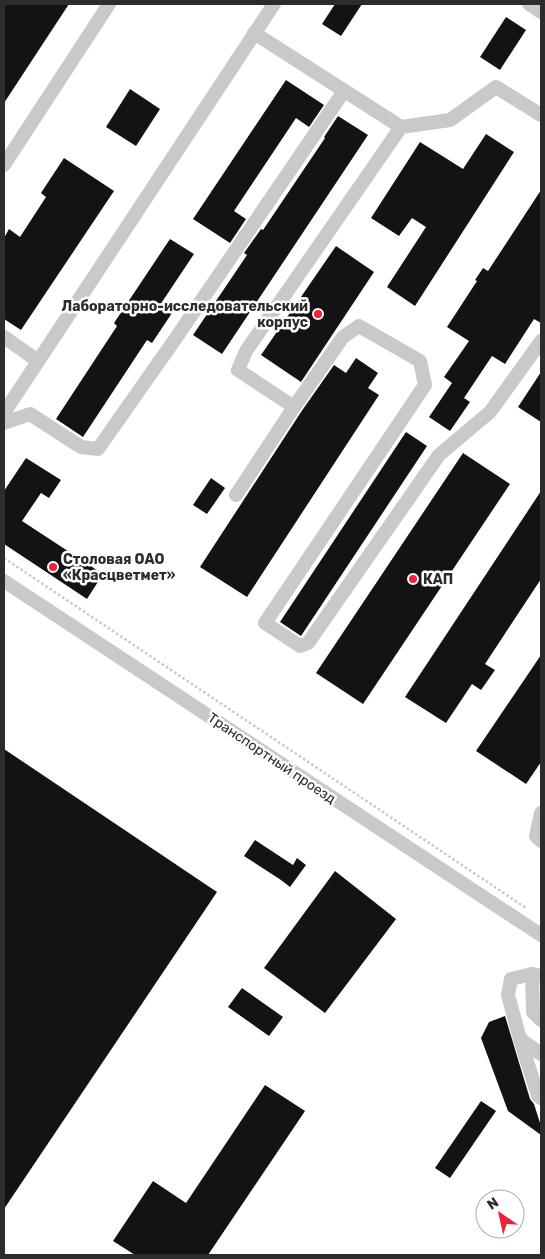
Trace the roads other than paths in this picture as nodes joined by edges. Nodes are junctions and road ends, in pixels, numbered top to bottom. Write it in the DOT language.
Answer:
graph roads {
  1 [pos="109,4"];
  2 [pos="274,4"];
  3 [pos="529,4"];
  4 [pos="541,12"];
  5 [pos="254,33"];
  6 [pos="344,91"];
  7 [pos="541,116"];
  8 [pos="401,127"];
  9 [pos="4,165"];
  10 [pos="4,337"];
  11 [pos="541,341"];
  12 [pos="38,361"];
  13 [pos="294,407"];
  14 [pos="4,413"];
  15 [pos="4,423"];
  16 [pos="236,495"];
  17 [pos="4,581"];
  18 [pos="541,813"];
  19 [pos="541,841"];
  20 [pos="541,935"];
  21 [pos="537,975"];
  22 [pos="541,1020"];
  23 [pos="520,1039"];
  24 [pos="541,1054"];
  25 [pos="541,1098"];
  1 -- 9 [label="street"];
  2 -- 5 [label="street"];
  3 -- 4 [label="street"];
  5 -- 6 [label="street"];
  5 -- 12 [label="street"];
  6 -- 8 [label="street"];
  6 -- 15 [label="street"];
  7 -- 8 [label="street"];
  8 -- 13 [label="street"];
  10 -- 12 [label="street"];
  11 -- 13 [label="street"];
  12 -- 14 [label="street"];
  13 -- 16 [label="street"];
  17 -- 20 [label="street, Транспортный проезд"];
  18 -- 19 [label="street"];
  21 -- 22 [label="street"];
  21 -- 23 [label="street"];
  23 -- 24 [label="street"];
  23 -- 25 [label="street"];
}
